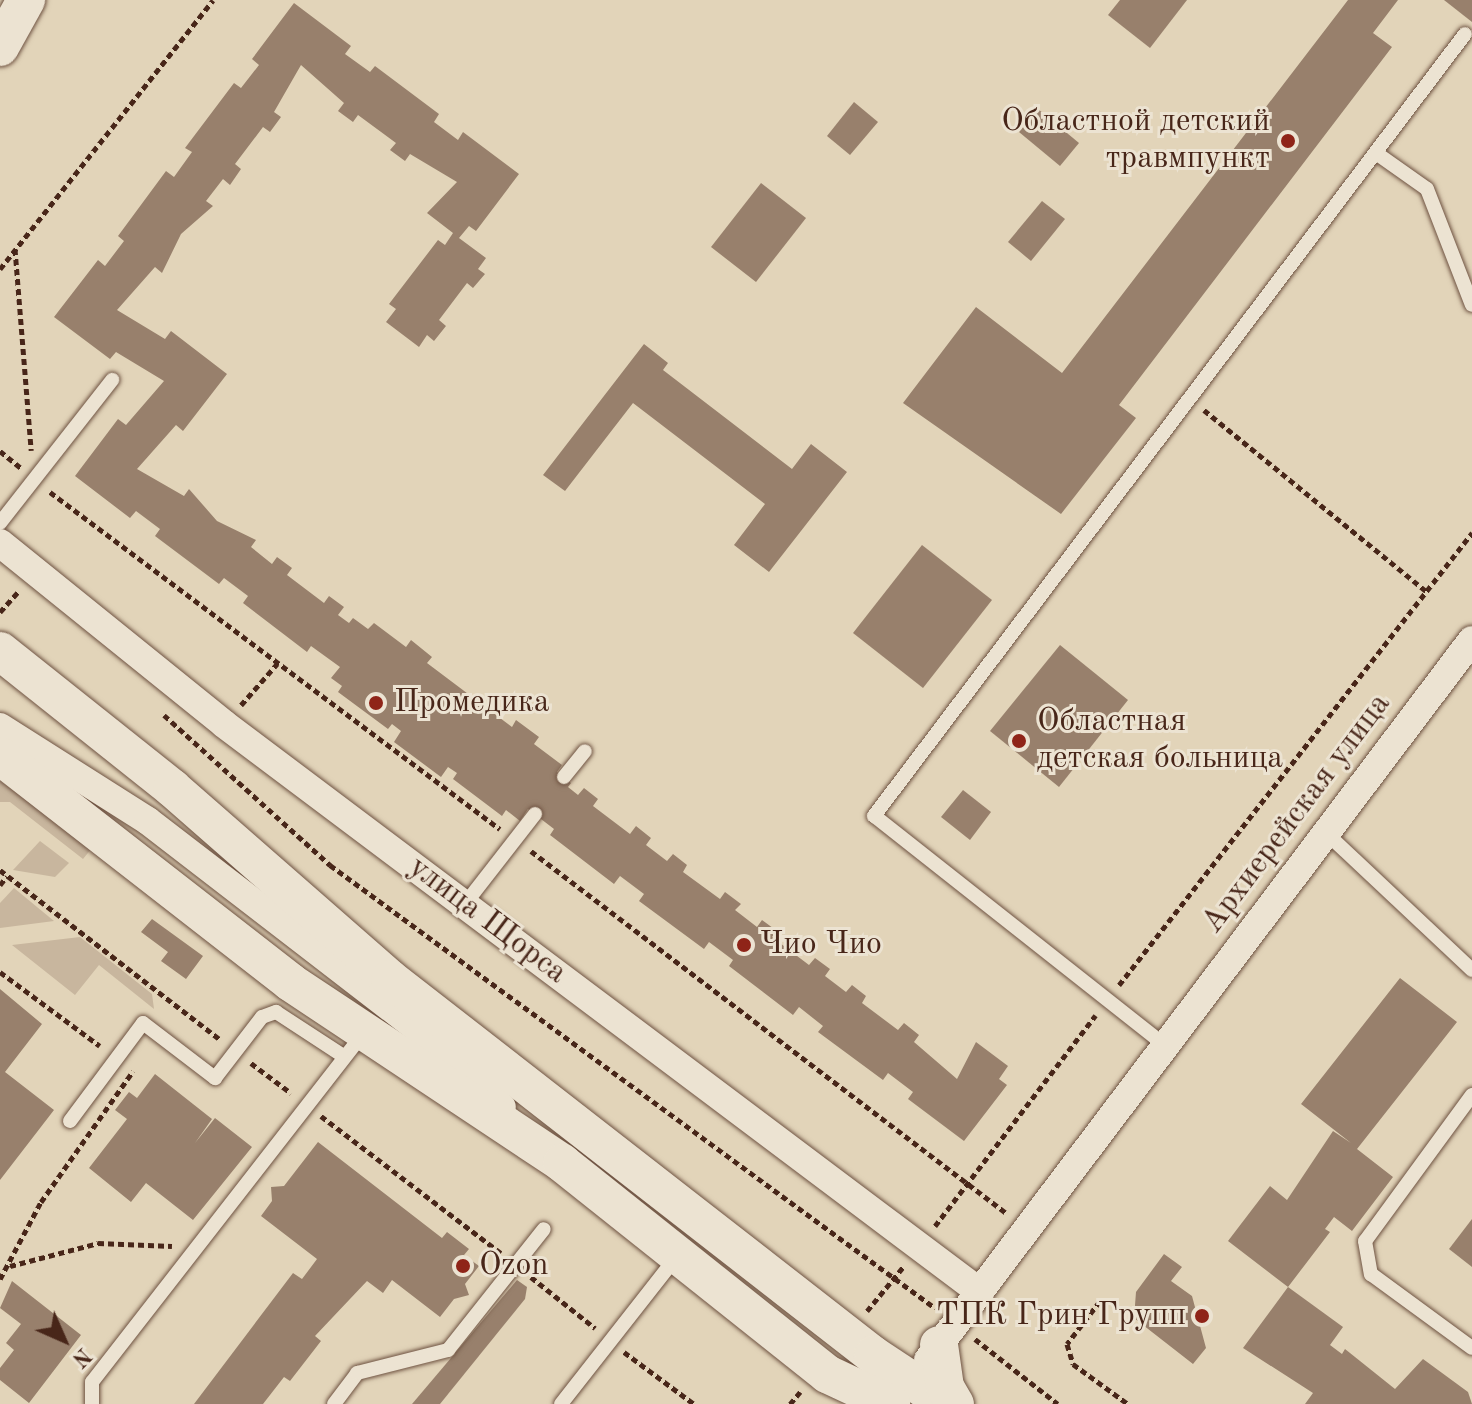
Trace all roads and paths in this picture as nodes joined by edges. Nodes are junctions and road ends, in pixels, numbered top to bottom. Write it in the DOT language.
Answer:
graph roads {
  1 [pos="26,0"];
  2 [pos="213,0"];
  3 [pos="1465,34"];
  4 [pos="0,47"];
  5 [pos="1376,153"];
  6 [pos="16,249"];
  7 [pos="0,269"];
  8 [pos="1472,305"];
  9 [pos="112,380"];
  10 [pos="1191,399"];
  11 [pos="34,479"];
  12 [pos="0,523"];
  13 [pos="1472,533"];
  14 [pos="0,543"];
  15 [pos="10,581"];
  16 [pos="32,598"];
  17 [pos="1472,640"];
  18 [pos="0,651"];
  19 [pos="277,664"];
  20 [pos="0,705"];
  21 [pos="157,709"];
  22 [pos="224,724"];
  23 [pos="0,727"];
  24 [pos="585,751"];
  25 [pos="0,756"];
  26 [pos="564,777"];
  27 [pos="535,814"];
  28 [pos="148,821"];
  29 [pos="1324,831"];
  30 [pos="2,874"];
  31 [pos="0,885"];
  32 [pos="465,904"];
  33 [pos="1472,970"];
  34 [pos="0,972"];
  35 [pos="390,979"];
  36 [pos="1173,1039"];
  37 [pos="354,1046"];
  38 [pos="236,1051"];
  39 [pos="115,1057"];
  40 [pos="1472,1095"];
  41 [pos="307,1105"];
  42 [pos="70,1121"];
  43 [pos="562,1163"];
  44 [pos="544,1229"];
  45 [pos="197,1246"];
  46 [pos="677,1256"];
  47 [pos="516,1265"];
  48 [pos="10,1266"];
  49 [pos="0,1279"];
  50 [pos="980,1292"];
  51 [pos="1100,1301"];
  52 [pos="948,1334"];
  53 [pos="609,1341"];
  54 [pos="1472,1348"];
  55 [pos="918,1398"];
  56 [pos="92,1404"];
  57 [pos="334,1404"];
  58 [pos="561,1404"];
  59 [pos="694,1404"];
  60 [pos="1058,1404"];
  61 [pos="1128,1404"];
  1 -- 4 [label="main road"];
  2 -- 6 [label="path"];
  3 -- 5 [label="lane"];
  5 -- 8 [label="lane"];
  5 -- 10 [label="lane"];
  6 -- 7 [label="path"];
  6 -- 11 [label="path"];
  9 -- 11 [label="lane"];
  10 -- 13 [label="path"];
  10 -- 36 [label="lane"];
  11 -- 12 [label="lane"];
  14 -- 22 [label="street, улица Щорса"];
  15 -- 16 [label="path"];
  17 -- 29 [label="street, Архиерейская улица"];
  18 -- 35 [label="main road"];
  19 -- 22 [label="path"];
  20 -- 28 [label="street"];
  21 -- 52 [label="path"];
  22 -- 32 [label="street, улица Щорса"];
  23 -- 28 [label="street"];
  24 -- 26 [label="lane"];
  25 -- 37 [label="main road"];
  27 -- 32 [label="lane"];
  28 -- 35 [label="street"];
  28 -- 43 [label="street"];
  29 -- 33 [label="lane"];
  29 -- 36 [label="street, Архиерейская улица"];
  30 -- 31 [label="path"];
  30 -- 38 [label="path"];
  32 -- 50 [label="street, улица Щорса"];
  34 -- 39 [label="path"];
  35 -- 55 [label="main road"];
  36 -- 50 [label="street, Архиерейская улица"];
  37 -- 38 [label="lane"];
  37 -- 41 [label="lane"];
  37 -- 43 [label="main road"];
  38 -- 39 [label="lane"];
  38 -- 41 [label="path"];
  39 -- 42 [label="lane"];
  39 -- 48 [label="path"];
  40 -- 54 [label="lane"];
  41 -- 45 [label="lane"];
  41 -- 47 [label="path"];
  43 -- 46 [label="main road"];
  44 -- 47 [label="lane"];
  45 -- 48 [label="path"];
  45 -- 56 [label="lane"];
  46 -- 53 [label="lane"];
  46 -- 55 [label="main road"];
  47 -- 53 [label="path"];
  47 -- 57 [label="lane"];
  48 -- 49 [label="path"];
  50 -- 52 [label="street, Архиерейская улица"];
  51 -- 61 [label="path"];
  52 -- 55 [label="main road"];
  52 -- 60 [label="path"];
  53 -- 58 [label="lane"];
  53 -- 59 [label="path"];
}
